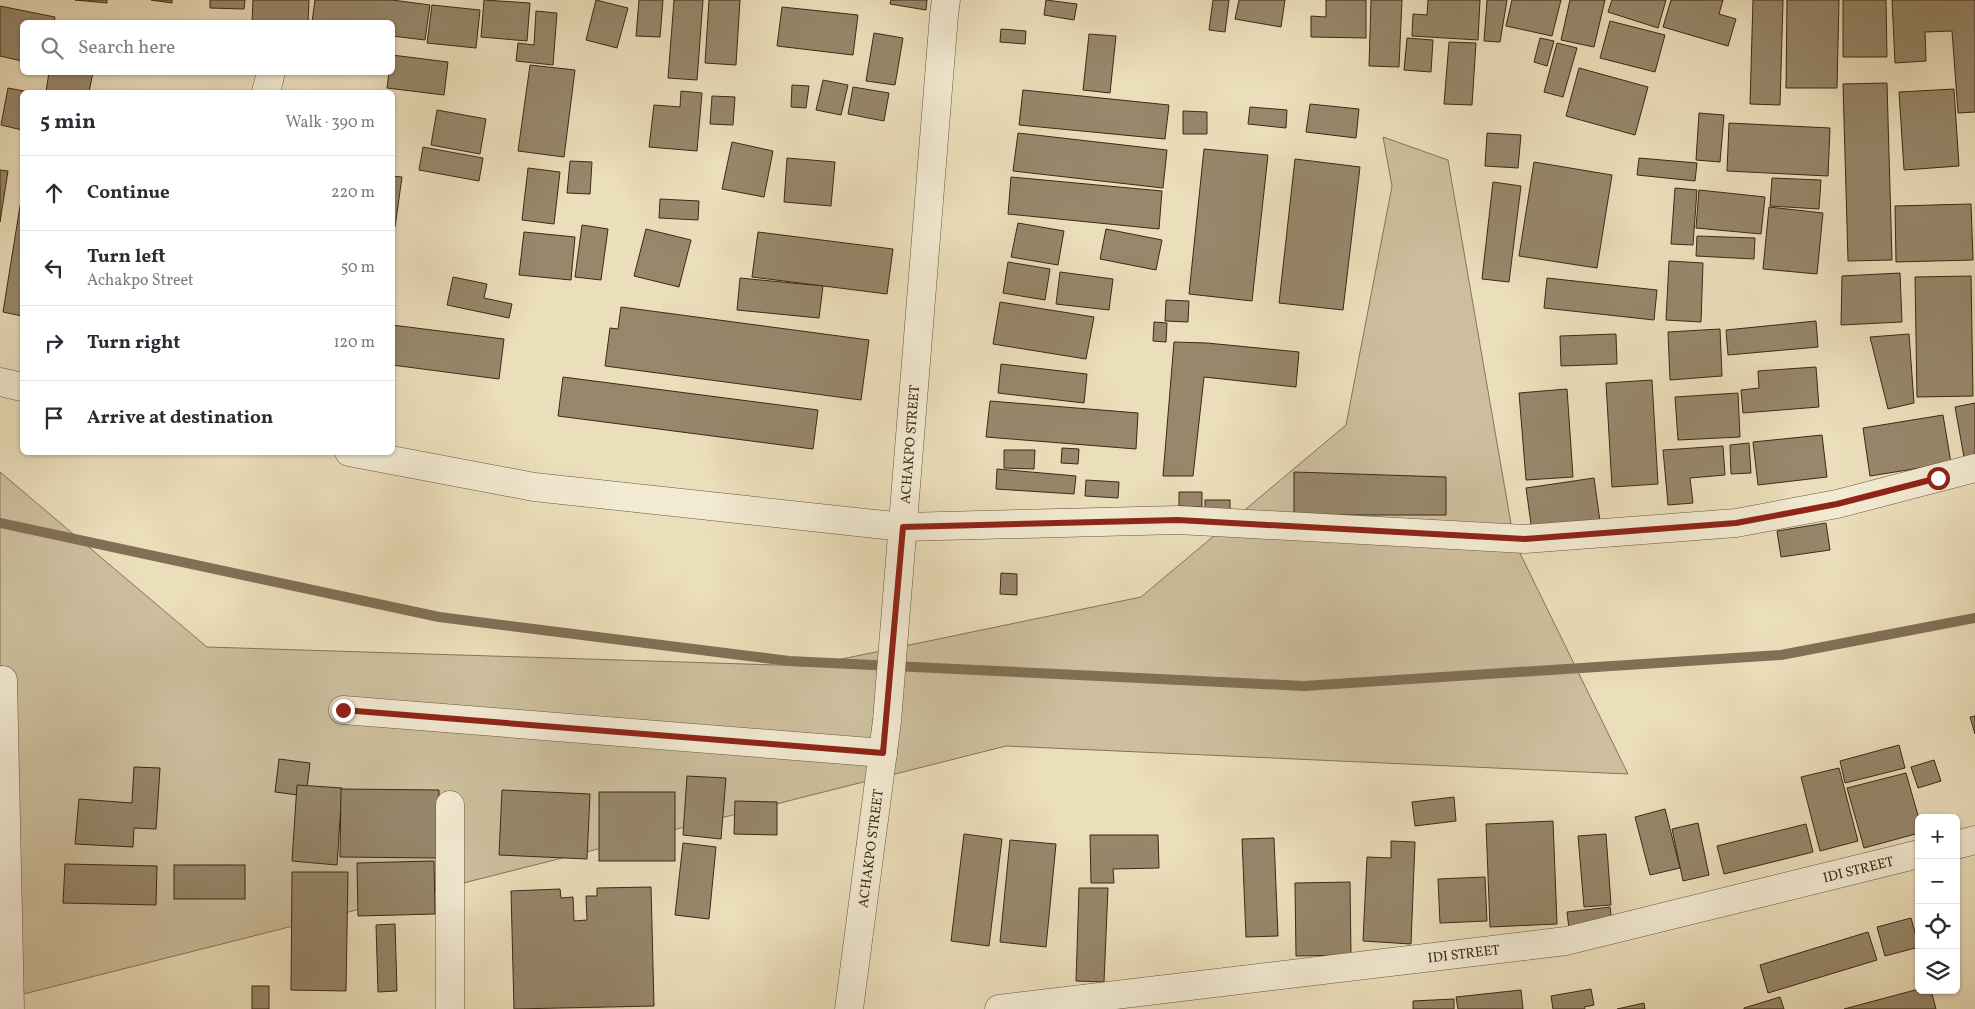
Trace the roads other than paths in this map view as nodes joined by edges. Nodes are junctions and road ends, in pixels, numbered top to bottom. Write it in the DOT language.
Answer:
graph roads {
  1 [pos="946,0"];
  2 [pos="270,75"];
  3 [pos="266,90"];
  4 [pos="0,382"];
  5 [pos="20,387"];
  6 [pos="365,455"];
  7 [pos="1975,468"];
  8 [pos="903,527"];
  9 [pos="3,680"];
  10 [pos="343,710"];
  11 [pos="883,753"];
  12 [pos="450,805"];
  13 [pos="1975,840"];
  14 [pos="1960,844"];
  15 [pos="1915,855"];
  16 [pos="10,1009"];
  17 [pos="450,1009"];
  18 [pos="849,1009"];
  19 [pos="999,1009"];
  1 -- 8 [label="street, ACHAKPO STREET"];
  2 -- 3 [label="street"];
  4 -- 5 [label="street"];
  6 -- 8 [label="street"];
  7 -- 8 [label="street"];
  8 -- 11 [label="street, ACHAKPO STREET"];
  9 -- 16 [label="street"];
  10 -- 11 [label="street"];
  11 -- 18 [label="street, ACHAKPO STREET"];
  12 -- 17 [label="street"];
  13 -- 14 [label="street"];
  15 -- 19 [label="street, IDI STREET"];
}
